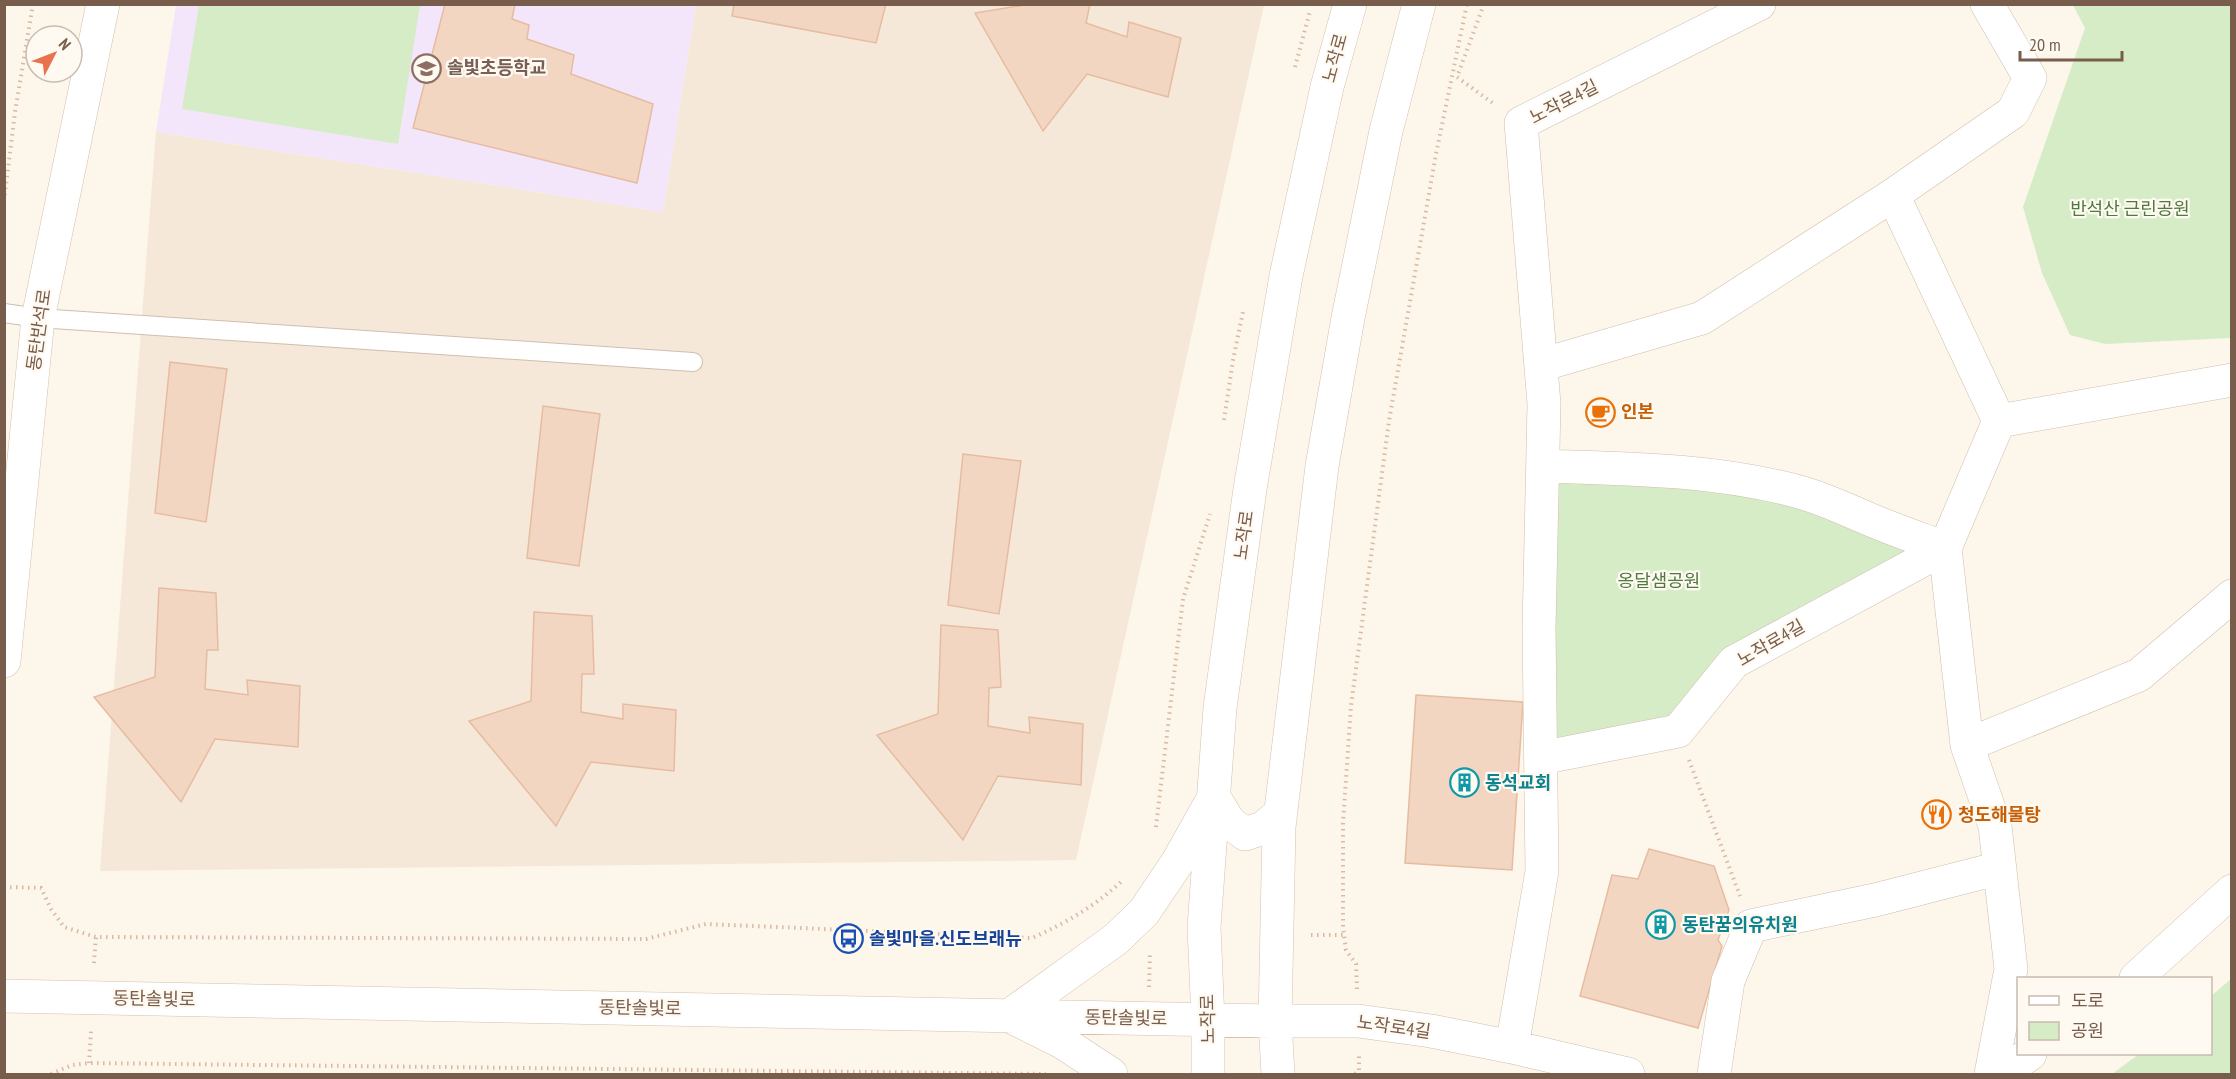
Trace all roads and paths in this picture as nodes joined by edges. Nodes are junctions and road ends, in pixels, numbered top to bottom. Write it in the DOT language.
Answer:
graph roads {
  1 [pos="33,4"];
  2 [pos="103,4"];
  3 [pos="1312,4"];
  4 [pos="1350,4"];
  5 [pos="1419,4"];
  6 [pos="1467,4"];
  7 [pos="1759,4"];
  8 [pos="1987,4"];
  9 [pos="1483,6"];
  10 [pos="1293,73"];
  11 [pos="1521,123"];
  12 [pos="1893,195"];
  13 [pos="4,201"];
  14 [pos="1244,305"];
  15 [pos="4,313"];
  16 [pos="38,318"];
  17 [pos="693,362"];
  18 [pos="1541,365"];
  19 [pos="2232,380"];
  20 [pos="1999,421"];
  21 [pos="1224,428"];
  22 [pos="1543,466"];
  23 [pos="1213,506"];
  24 [pos="1945,548"];
  25 [pos="2232,596"];
  26 [pos="4,661"];
  27 [pos="1678,731"];
  28 [pos="1967,745"];
  29 [pos="1541,758"];
  30 [pos="1214,797"];
  31 [pos="1280,814"];
  32 [pos="1156,830"];
  33 [pos="2000,868"];
  34 [pos="1128,875"];
  35 [pos="4,887"];
  36 [pos="2232,891"];
  37 [pos="1751,926"];
  38 [pos="1356,964"];
  39 [pos="2137,977"];
  40 [pos="4,996"];
  41 [pos="1009,1016"];
  42 [pos="1209,1020"];
  43 [pos="1275,1021"];
  44 [pos="1512,1047"];
  45 [pos="2027,1055"];
  46 [pos="51,1074"];
  47 [pos="1050,1074"];
  48 [pos="1111,1074"];
  49 [pos="1208,1074"];
  50 [pos="1278,1074"];
  51 [pos="1628,1074"];
  52 [pos="1714,1074"];
  53 [pos="1991,1074"];
  54 [pos="2000,1074"];
  1 -- 13 [label="path"];
  2 -- 16 [label="street, 동탄반석로"];
  3 -- 10 [label="path"];
  4 -- 30 [label="street, 노작로"];
  5 -- 31 [label="street"];
  6 -- 38 [label="path"];
  7 -- 11 [label="street, 노작로4길"];
  8 -- 12 [label="street"];
  9 -- 11 [label="path"];
  11 -- 18 [label="street, 노작로4길"];
  12 -- 18 [label="street"];
  12 -- 20 [label="street"];
  14 -- 21 [label="path"];
  15 -- 16 [label="lane"];
  16 -- 17 [label="lane"];
  16 -- 26 [label="street, 동탄반석로"];
  18 -- 22 [label="street, 노작로4길"];
  19 -- 20 [label="street"];
  20 -- 24 [label="street"];
  22 -- 24 [label="street"];
  22 -- 29 [label="street, 노작로4길"];
  23 -- 32 [label="path"];
  24 -- 27 [label="street, 노작로4길"];
  24 -- 28 [label="street"];
  25 -- 28 [label="street"];
  27 -- 29 [label="street"];
  27 -- 37 [label="path"];
  28 -- 33 [label="street"];
  29 -- 44 [label="street, 노작로4길"];
  30 -- 31 [label="street"];
  30 -- 41 [label="street"];
  30 -- 42 [label="street, 노작로"];
  31 -- 43 [label="street"];
  33 -- 37 [label="street"];
  33 -- 53 [label="street"];
  34 -- 35 [label="path"];
  36 -- 39 [label="street"];
  37 -- 52 [label="street"];
  40 -- 41 [label="street, 동탄솔빛로"];
  41 -- 42 [label="street, 동탄솔빛로"];
  41 -- 48 [label="street"];
  42 -- 43 [label="street, 동탄솔빛로"];
  42 -- 49 [label="street, 노작로"];
  43 -- 44 [label="street, 노작로4길"];
  43 -- 50 [label="street"];
  44 -- 51 [label="street, 노작로4길"];
  45 -- 54 [label="street"];
  46 -- 47 [label="path"];
}
